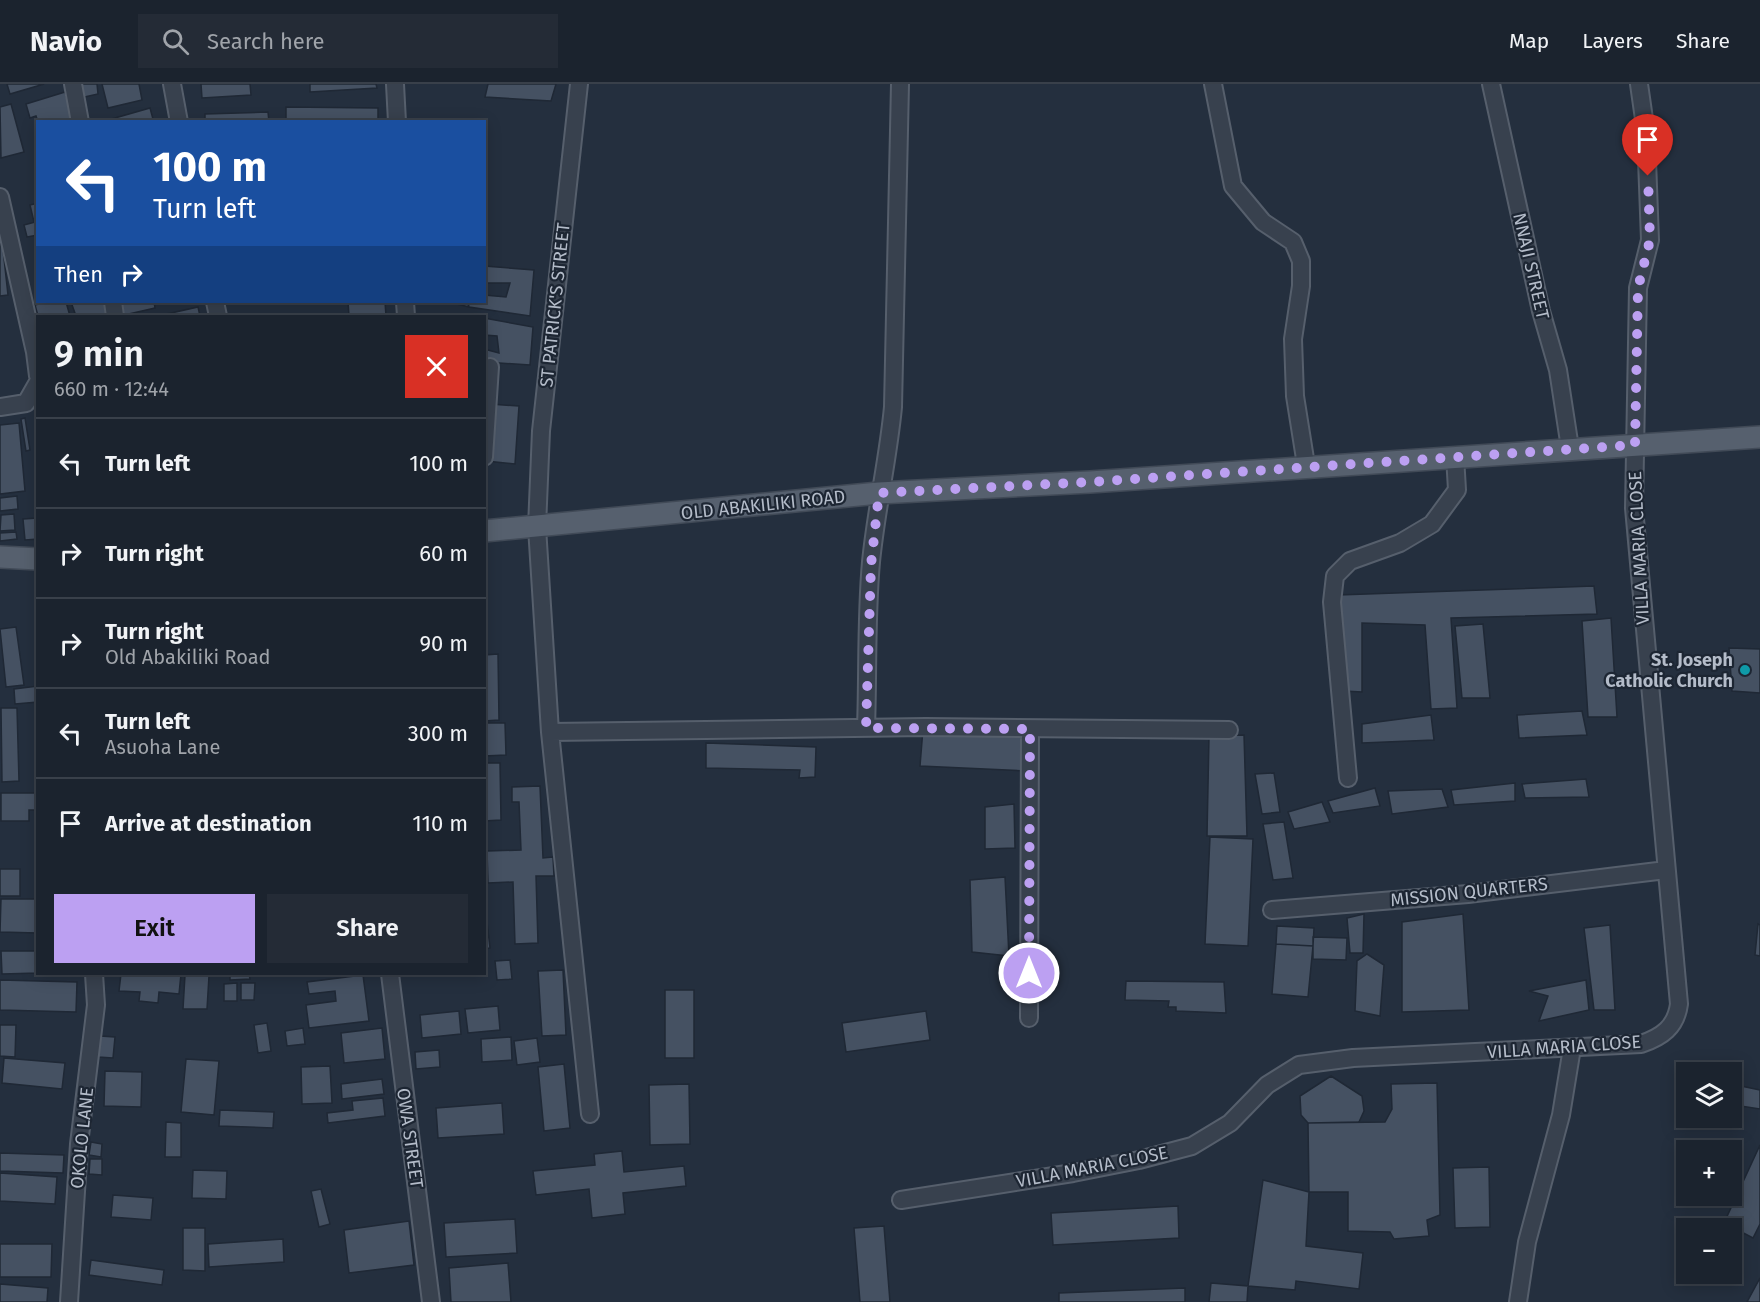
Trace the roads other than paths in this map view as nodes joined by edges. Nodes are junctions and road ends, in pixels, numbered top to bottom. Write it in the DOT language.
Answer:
graph roads {
  1 [pos="74,84"];
  2 [pos="172,84"];
  3 [pos="395,84"];
  4 [pos="579,84"];
  5 [pos="900,84"];
  6 [pos="1213,84"];
  7 [pos="1491,84"];
  8 [pos="1639,84"];
  9 [pos="80,120"];
  10 [pos="179,120"];
  11 [pos="397,120"];
  12 [pos="0,197"];
  13 [pos="36,360"];
  14 [pos="490,367"];
  15 [pos="32,402"];
  16 [pos="0,407"];
  17 [pos="486,427"];
  18 [pos="1760,437"];
  19 [pos="1635,445"];
  20 [pos="1570,448"];
  21 [pos="1455,456"];
  22 [pos="1306,465"];
  23 [pos="879,493"];
  24 [pos="537,527"];
  25 [pos="486,531"];
  26 [pos="0,557"];
  27 [pos="36,559"];
  28 [pos="866,728"];
  29 [pos="1030,729"];
  30 [pos="1228,730"];
  31 [pos="550,732"];
  32 [pos="1347,778"];
  33 [pos="1666,870"];
  34 [pos="1272,910"];
  35 [pos="94,975"];
  36 [pos="390,975"];
  37 [pos="1029,1018"];
  38 [pos="1572,1048"];
  39 [pos="590,1114"];
  40 [pos="901,1200"];
  41 [pos="69,1302"];
  42 [pos="431,1302"];
  43 [pos="1518,1302"];
  1 -- 9 [label="street"];
  2 -- 10 [label="street"];
  3 -- 11 [label="street"];
  4 -- 24 [label="street, ST PATRICK'S STREET"];
  5 -- 23 [label="street"];
  6 -- 22 [label="street"];
  7 -- 20 [label="street, NNAJI STREET"];
  8 -- 19 [label="street, VILLA MARIA CLOSE"];
  12 -- 13 [label="street"];
  14 -- 17 [label="street"];
  15 -- 16 [label="street"];
  18 -- 19 [label="main road, OLD ABAKILIKI ROAD"];
  19 -- 20 [label="main road, OLD ABAKILIKI ROAD"];
  19 -- 33 [label="street, VILLA MARIA CLOSE"];
  20 -- 21 [label="main road, OLD ABAKILIKI ROAD"];
  21 -- 22 [label="main road, OLD ABAKILIKI ROAD"];
  21 -- 32 [label="street"];
  22 -- 23 [label="main road, OLD ABAKILIKI ROAD"];
  23 -- 24 [label="main road, OLD ABAKILIKI ROAD"];
  23 -- 28 [label="street"];
  24 -- 25 [label="main road, OLD ABAKILIKI ROAD"];
  24 -- 31 [label="street, ST PATRICK'S STREET"];
  26 -- 27 [label="main road"];
  28 -- 29 [label="street"];
  28 -- 31 [label="street"];
  29 -- 30 [label="street"];
  29 -- 37 [label="street"];
  31 -- 39 [label="street, ST PATRICK'S STREET"];
  33 -- 34 [label="street, MISSION QUARTERS"];
  33 -- 38 [label="street, VILLA MARIA CLOSE"];
  35 -- 41 [label="street, OKOLO LANE"];
  36 -- 42 [label="street, OWA STREET"];
  38 -- 40 [label="street, VILLA MARIA CLOSE"];
  38 -- 43 [label="street"];
}
